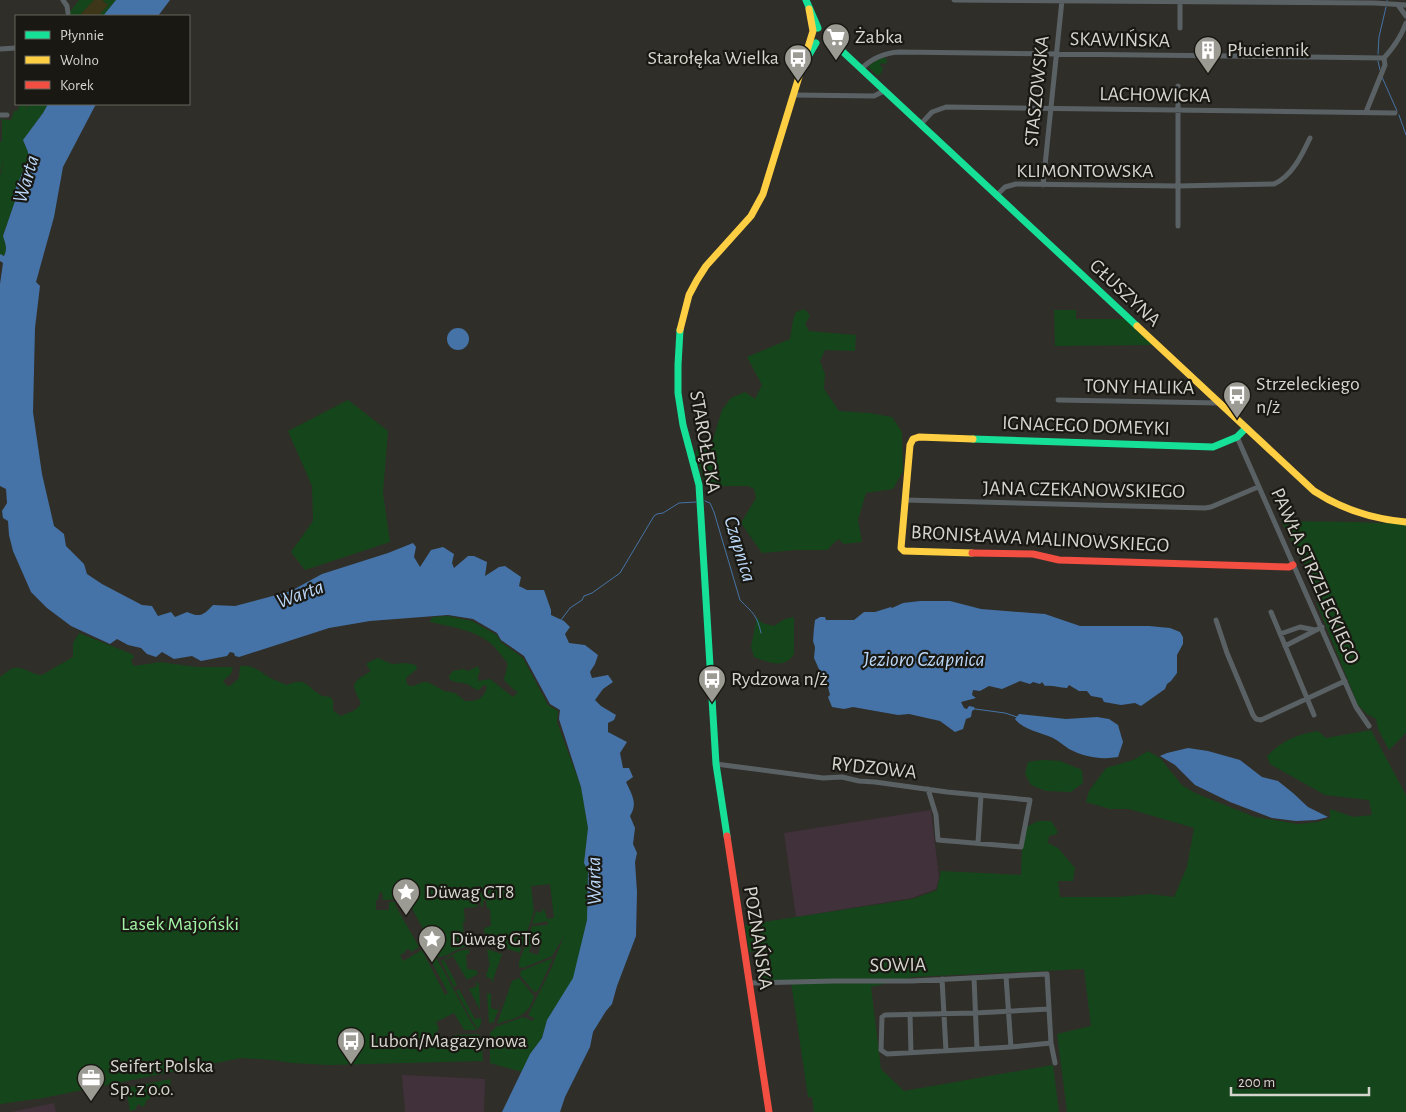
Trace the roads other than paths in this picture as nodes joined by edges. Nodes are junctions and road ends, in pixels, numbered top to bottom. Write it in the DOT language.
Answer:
graph roads {
  1 [pos="63,0"];
  2 [pos="806,0"];
  3 [pos="954,0"];
  4 [pos="1062,1"];
  5 [pos="1180,1"];
  6 [pos="1305,2"];
  7 [pos="1398,5"];
  8 [pos="1406,5"];
  9 [pos="68,12"];
  10 [pos="1406,16"];
  11 [pos="1406,23"];
  12 [pos="1180,28"];
  13 [pos="818,37"];
  14 [pos="15,48"];
  15 [pos="0,49"];
  16 [pos="1056,54"];
  17 [pos="1384,58"];
  18 [pos="860,69"];
  19 [pos="1178,86"];
  20 [pos="884,91"];
  21 [pos="794,95"];
  22 [pos="1051,109"];
  23 [pos="1178,110"];
  24 [pos="1366,112"];
  25 [pos="1395,113"];
  26 [pos="0,115"];
  27 [pos="7,115"];
  28 [pos="920,125"];
  29 [pos="1310,138"];
  30 [pos="1043,185"];
  31 [pos="1178,186"];
  32 [pos="996,196"];
  33 [pos="1178,226"];
  34 [pos="1058,400"];
  35 [pos="1219,403"];
  36 [pos="1246,428"];
  37 [pos="919,437"];
  38 [pos="1236,437"];
  39 [pos="1258,487"];
  40 [pos="905,500"];
  41 [pos="1406,522"];
  42 [pos="1293,565"];
  43 [pos="1271,612"];
  44 [pos="1216,620"];
  45 [pos="1322,627"];
  46 [pos="1315,630"];
  47 [pos="1280,634"];
  48 [pos="1285,646"];
  49 [pos="1345,681"];
  50 [pos="1307,698"];
  51 [pos="1314,715"];
  52 [pos="1368,726"];
  53 [pos="716,766"];
  54 [pos="928,788"];
  55 [pos="981,798"];
  56 [pos="978,843"];
  57 [pos="1006,976"];
  58 [pos="974,978"];
  59 [pos="942,980"];
  60 [pos="749,983"];
  61 [pos="1049,1009"];
  62 [pos="1008,1011"];
  63 [pos="975,1013"];
  64 [pos="910,1014"];
  65 [pos="944,1014"];
  66 [pos="1051,1043"];
  67 [pos="1011,1047"];
  68 [pos="977,1049"];
  69 [pos="946,1051"];
  70 [pos="911,1053"];
  71 [pos="1055,1063"];
  72 [pos="769,1112"];
  1 -- 9 [label="street"];
  2 -- 13 [label="street, STAROŁĘCKA"];
  3 -- 4 [label="street"];
  4 -- 5 [label="street"];
  4 -- 16 [label="street, STASZOWSKA"];
  5 -- 6 [label="street"];
  5 -- 12 [label="street"];
  6 -- 7 [label="street"];
  7 -- 8 [label="street"];
  7 -- 10 [label="street"];
  11 -- 17 [label="street"];
  13 -- 18 [label="street, GŁUSZYNA"];
  13 -- 21 [label="street, STAROŁĘCKA"];
  14 -- 15 [label="street"];
  16 -- 17 [label="street, SKAWIŃSKA"];
  16 -- 18 [label="street, SKAWIŃSKA"];
  16 -- 22 [label="street, STASZOWSKA"];
  17 -- 24 [label="street"];
  18 -- 20 [label="street, GŁUSZYNA"];
  19 -- 23 [label="street"];
  20 -- 21 [label="street"];
  20 -- 28 [label="street, GŁUSZYNA"];
  21 -- 53 [label="street, STAROŁĘCKA"];
  22 -- 23 [label="street, LACHOWICKA"];
  22 -- 28 [label="street, LACHOWICKA"];
  22 -- 30 [label="street, STASZOWSKA"];
  23 -- 24 [label="street, LACHOWICKA"];
  23 -- 31 [label="street"];
  24 -- 25 [label="street, LACHOWICKA"];
  26 -- 27 [label="street"];
  28 -- 32 [label="street, GŁUSZYNA"];
  29 -- 31 [label="street, KLIMONTOWSKA"];
  30 -- 31 [label="street, KLIMONTOWSKA"];
  30 -- 32 [label="street, KLIMONTOWSKA"];
  31 -- 33 [label="street, KLIMONTOWSKA"];
  32 -- 35 [label="street, GŁUSZYNA"];
  34 -- 35 [label="street, TONY HALIKA"];
  35 -- 36 [label="street, GŁUSZYNA"];
  36 -- 38 [label="street, IGNACEGO DOMEYKI"];
  36 -- 41 [label="street, GŁUSZYNA"];
  37 -- 38 [label="street, IGNACEGO DOMEYKI"];
  37 -- 40 [label="street, BRONISŁAWA MALINOWSKIEGO"];
  38 -- 39 [label="street, PAWŁA STRZELECKIEGO"];
  39 -- 40 [label="street, JANA CZEKANOWSKIEGO"];
  39 -- 42 [label="street, PAWŁA STRZELECKIEGO"];
  40 -- 42 [label="street, BRONISŁAWA MALINOWSKIEGO"];
  42 -- 45 [label="street, PAWŁA STRZELECKIEGO"];
  43 -- 47 [label="street"];
  44 -- 50 [label="street"];
  45 -- 46 [label="street"];
  45 -- 49 [label="street, PAWŁA STRZELECKIEGO"];
  46 -- 47 [label="street"];
  46 -- 48 [label="street"];
  47 -- 48 [label="street"];
  48 -- 50 [label="street"];
  49 -- 50 [label="street"];
  49 -- 52 [label="street, PAWŁA STRZELECKIEGO"];
  50 -- 51 [label="street"];
  53 -- 54 [label="street, RYDZOWA"];
  53 -- 60 [label="street, POZNAŃSKA"];
  54 -- 55 [label="street, RYDZOWA"];
  54 -- 56 [label="street"];
  55 -- 56 [label="street"];
  55 -- 56 [label="street, RYDZOWA"];
  57 -- 58 [label="street, SOWIA"];
  57 -- 61 [label="street, SOWIA"];
  57 -- 62 [label="street"];
  58 -- 59 [label="street, SOWIA"];
  58 -- 63 [label="street"];
  59 -- 60 [label="street, SOWIA"];
  59 -- 65 [label="street"];
  60 -- 72 [label="street, POZNAŃSKA"];
  61 -- 62 [label="street"];
  61 -- 66 [label="street"];
  62 -- 63 [label="street"];
  62 -- 67 [label="street"];
  63 -- 65 [label="street"];
  63 -- 68 [label="street"];
  64 -- 65 [label="street"];
  64 -- 70 [label="street"];
  64 -- 70 [label="street"];
  65 -- 69 [label="street"];
  66 -- 67 [label="street"];
  66 -- 71 [label="street"];
  67 -- 68 [label="street"];
  68 -- 69 [label="street"];
  69 -- 70 [label="street"];
}
